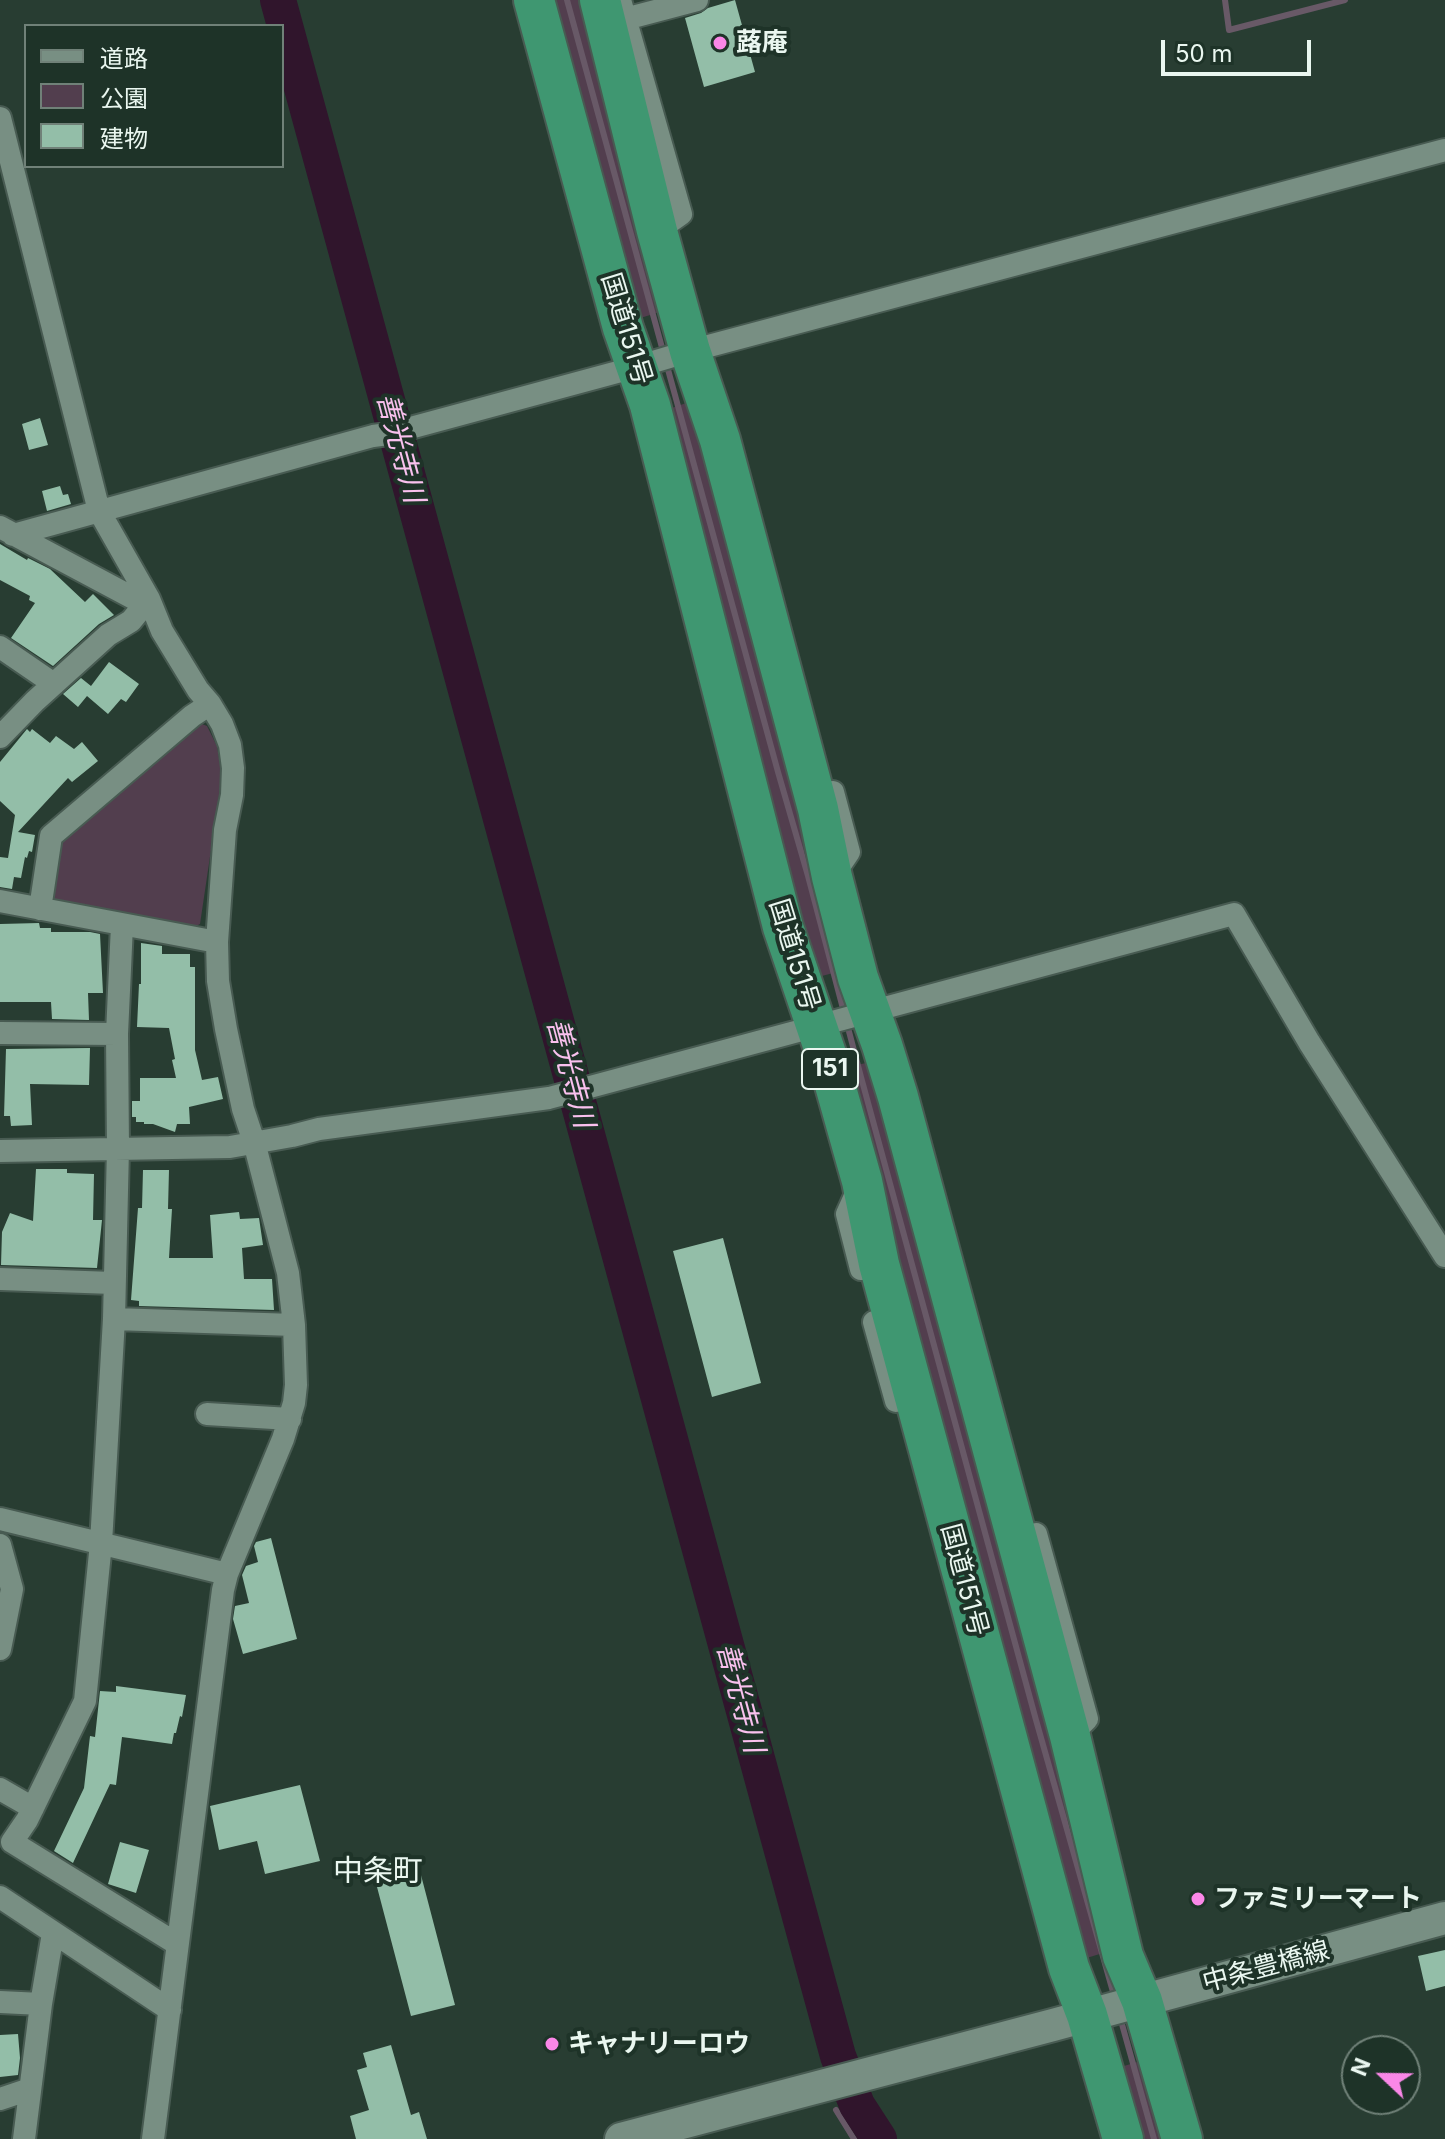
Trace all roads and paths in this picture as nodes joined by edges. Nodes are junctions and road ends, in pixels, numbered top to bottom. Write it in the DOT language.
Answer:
graph roads {
  1 [pos="515,0"];
  2 [pos="534,0"];
  3 [pos="697,0"];
  4 [pos="615,6"];
  5 [pos="0,118"];
  6 [pos="1445,150"];
  7 [pos="9,186"];
  8 [pos="611,279"];
  9 [pos="690,351"];
  10 [pos="636,367"];
  11 [pos="99,511"];
  12 [pos="7,531"];
  13 [pos="149,599"];
  14 [pos="0,647"];
  15 [pos="54,684"];
  16 [pos="210,704"];
  17 [pos="0,737"];
  18 [pos="0,901"];
  19 [pos="40,909"];
  20 [pos="122,925"];
  21 [pos="217,942"];
  22 [pos="872,1012"];
  23 [pos="816,1026"];
  24 [pos="0,1033"];
  25 [pos="117,1034"];
  26 [pos="254,1142"];
  27 [pos="118,1148"];
  28 [pos="0,1151"];
  29 [pos="1445,1256"];
  30 [pos="0,1279"];
  31 [pos="113,1283"];
  32 [pos="114,1319"];
  33 [pos="294,1325"];
  34 [pos="207,1414"];
  35 [pos="290,1419"];
  36 [pos="0,1519"];
  37 [pos="101,1543"];
  38 [pos="0,1545"];
  39 [pos="227,1574"];
  40 [pos="6,1585"];
  41 [pos="0,1649"];
  42 [pos="0,1789"];
  43 [pos="33,1808"];
  44 [pos="0,1897"];
  45 [pos="1445,1918"];
  46 [pos="53,1933"];
  47 [pos="177,1944"];
  48 [pos="0,2002"];
  49 [pos="41,2004"];
  50 [pos="1116,2008"];
  51 [pos="170,2010"];
  52 [pos="30,2089"];
  53 [pos="0,2099"];
  54 [pos="24,2139"];
  55 [pos="153,2139"];
  56 [pos="621,2139"];
  57 [pos="1123,2139"];
  58 [pos="1182,2139"];
  1 -- 8 [label="street"];
  2 -- 8 [label="highway, 国道151号 / 151"];
  3 -- 4 [label="street"];
  4 -- 9 [label="highway, 国道151号 / 151"];
  5 -- 7 [label="street"];
  6 -- 9 [label="street"];
  7 -- 11 [label="street"];
  8 -- 10 [label="highway, 国道151号 / 151"];
  9 -- 10 [label="street"];
  9 -- 22 [label="highway, 国道151号 / 151"];
  10 -- 11 [label="street"];
  10 -- 23 [label="highway, 国道151号 / 151"];
  11 -- 12 [label="street"];
  11 -- 13 [label="street"];
  12 -- 13 [label="street"];
  13 -- 15 [label="street"];
  13 -- 16 [label="street"];
  14 -- 15 [label="street"];
  15 -- 17 [label="street"];
  16 -- 19 [label="street"];
  16 -- 21 [label="street"];
  18 -- 19 [label="street"];
  19 -- 20 [label="street"];
  20 -- 21 [label="street"];
  20 -- 25 [label="street"];
  21 -- 26 [label="street"];
  22 -- 23 [label="street"];
  22 -- 29 [label="street"];
  22 -- 50 [label="highway, 国道151号 / 151"];
  23 -- 26 [label="street"];
  23 -- 50 [label="highway, 国道151号 / 151"];
  24 -- 25 [label="street"];
  25 -- 27 [label="street"];
  26 -- 27 [label="street"];
  26 -- 33 [label="street"];
  27 -- 28 [label="street"];
  27 -- 31 [label="street"];
  30 -- 31 [label="street"];
  31 -- 32 [label="street"];
  32 -- 33 [label="street"];
  32 -- 37 [label="street"];
  33 -- 35 [label="street"];
  34 -- 35 [label="street"];
  35 -- 39 [label="street"];
  36 -- 37 [label="street"];
  37 -- 39 [label="street"];
  37 -- 43 [label="street"];
  38 -- 40 [label="street"];
  39 -- 47 [label="street"];
  40 -- 41 [label="street"];
  42 -- 43 [label="street"];
  43 -- 47 [label="street"];
  44 -- 46 [label="street"];
  45 -- 50 [label="street, 中条豊橋線"];
  46 -- 49 [label="street"];
  46 -- 51 [label="street"];
  47 -- 51 [label="street"];
  48 -- 49 [label="street"];
  49 -- 52 [label="street"];
  50 -- 56 [label="street, 中条豊橋線"];
  50 -- 57 [label="highway, 国道151号 / 151"];
  50 -- 58 [label="highway, 国道151号 / 151"];
  51 -- 55 [label="street"];
  52 -- 53 [label="street"];
  52 -- 54 [label="street"];
}
